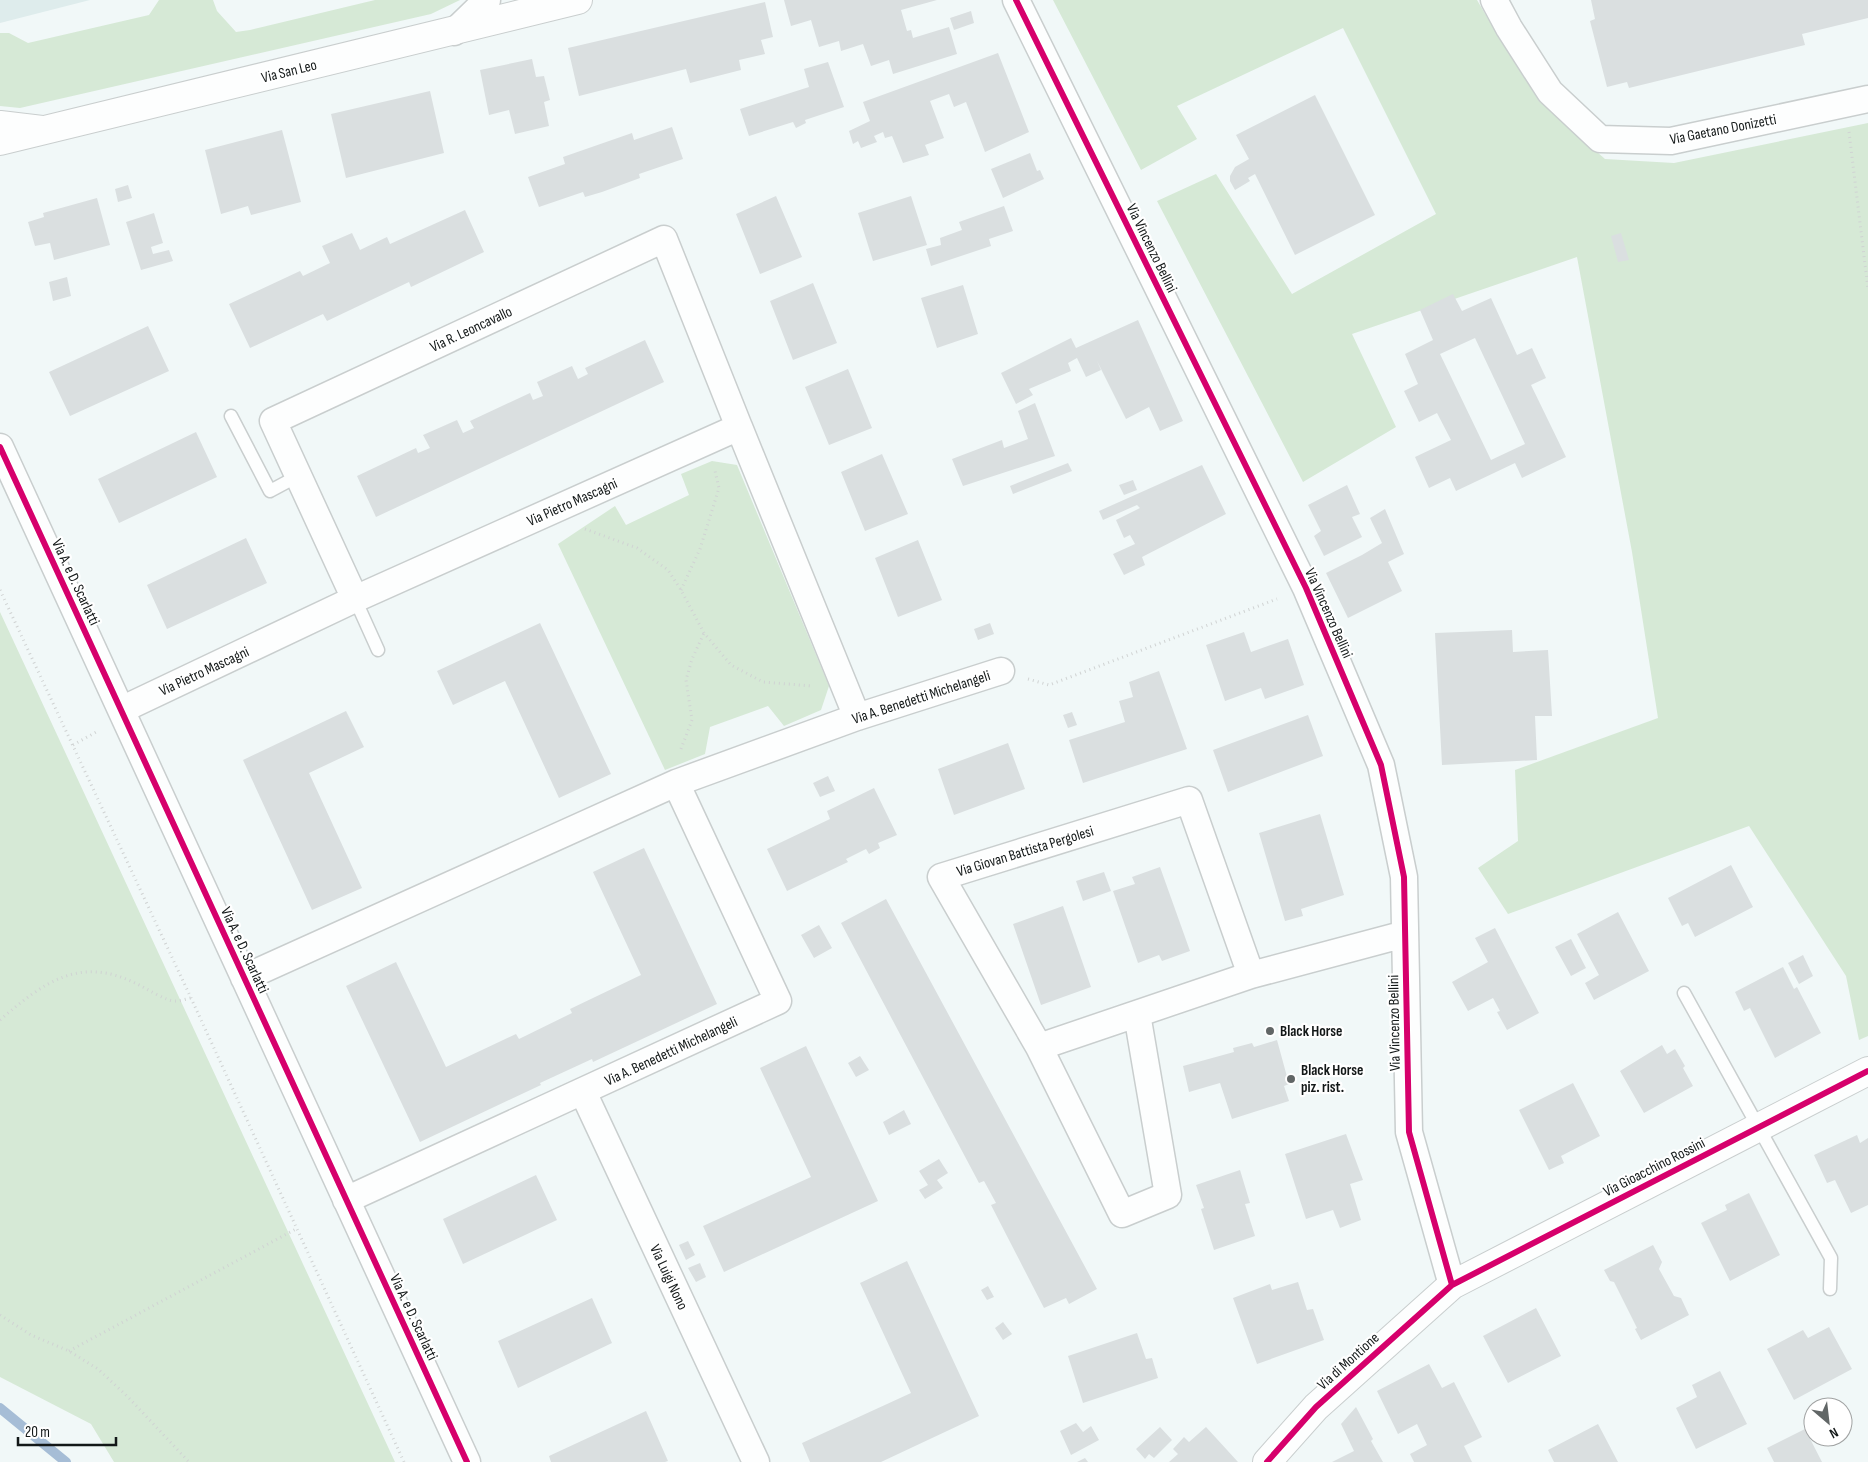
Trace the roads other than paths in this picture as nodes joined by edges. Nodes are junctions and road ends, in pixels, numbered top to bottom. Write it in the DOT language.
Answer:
graph roads {
  1 [pos="487,0"];
  2 [pos="578,0"];
  3 [pos="1016,0"];
  4 [pos="1494,0"];
  5 [pos="1506,0"];
  6 [pos="1509,28"];
  7 [pos="454,32"];
  8 [pos="1857,102"];
  9 [pos="0,125"];
  10 [pos="43,131"];
  11 [pos="0,141"];
  12 [pos="0,157"];
  13 [pos="231,416"];
  14 [pos="739,427"];
  15 [pos="0,447"];
  16 [pos="298,476"];
  17 [pos="355,599"];
  18 [pos="378,650"];
  19 [pos="1001,671"];
  20 [pos="121,710"];
  21 [pos="857,717"];
  22 [pos="676,783"];
  23 [pos="1405,934"];
  24 [pos="1251,975"];
  25 [pos="244,978"];
  26 [pos="1684,993"];
  27 [pos="1137,1014"];
  28 [pos="1039,1048"];
  29 [pos="1868,1071"];
  30 [pos="583,1092"];
  31 [pos="1758,1127"];
  32 [pos="346,1200"];
  33 [pos="1452,1285"];
  34 [pos="1830,1289"];
  35 [pos="467,1462"];
  36 [pos="756,1462"];
  37 [pos="1267,1462"];
  1 -- 7 [label="street"];
  2 -- 7 [label="street, Via San Leo"];
  3 -- 23 [label="street, Via Vincenzo Bellini"];
  4 -- 6 [label="street, Via Gaetano Donizetti"];
  5 -- 6 [label="street, Via Gaetano Donizetti"];
  6 -- 8 [label="street, Via Gaetano Donizetti"];
  7 -- 10 [label="street, Via San Leo"];
  9 -- 10 [label="street"];
  10 -- 11 [label="street, Via San Leo"];
  10 -- 12 [label="street"];
  13 -- 16 [label="lane"];
  14 -- 16 [label="street, Via R. Leoncavallo"];
  14 -- 17 [label="street, Via Pietro Mascagni"];
  14 -- 21 [label="street"];
  15 -- 20 [label="street, Via A. e D. Scarlatti"];
  16 -- 17 [label="street, Via R. Leoncavallo"];
  17 -- 18 [label="lane"];
  17 -- 20 [label="street, Via Pietro Mascagni"];
  19 -- 21 [label="street, Via A. Benedetti Michelangeli"];
  20 -- 25 [label="street, Via A. e D. Scarlatti"];
  21 -- 22 [label="street, Via A. Benedetti Michelangeli"];
  22 -- 25 [label="street, Via A. Benedetti Michelangeli"];
  22 -- 30 [label="street, Via A. Benedetti Michelangeli"];
  23 -- 24 [label="street"];
  23 -- 33 [label="street, Via Vincenzo Bellini"];
  24 -- 27 [label="street"];
  24 -- 28 [label="street, Via Giovan Battista Pergolesi"];
  25 -- 32 [label="street, Via A. e D. Scarlatti"];
  26 -- 31 [label="lane"];
  27 -- 28 [label="street"];
  27 -- 28 [label="street"];
  29 -- 31 [label="street, Via Gioacchino Rossini"];
  30 -- 32 [label="street, Via A. Benedetti Michelangeli"];
  30 -- 36 [label="street, Via Luigi Nono"];
  31 -- 33 [label="street, Via Gioacchino Rossini"];
  31 -- 34 [label="lane"];
  32 -- 35 [label="street, Via A. e D. Scarlatti"];
  33 -- 37 [label="street, Via di Montione"];
}
